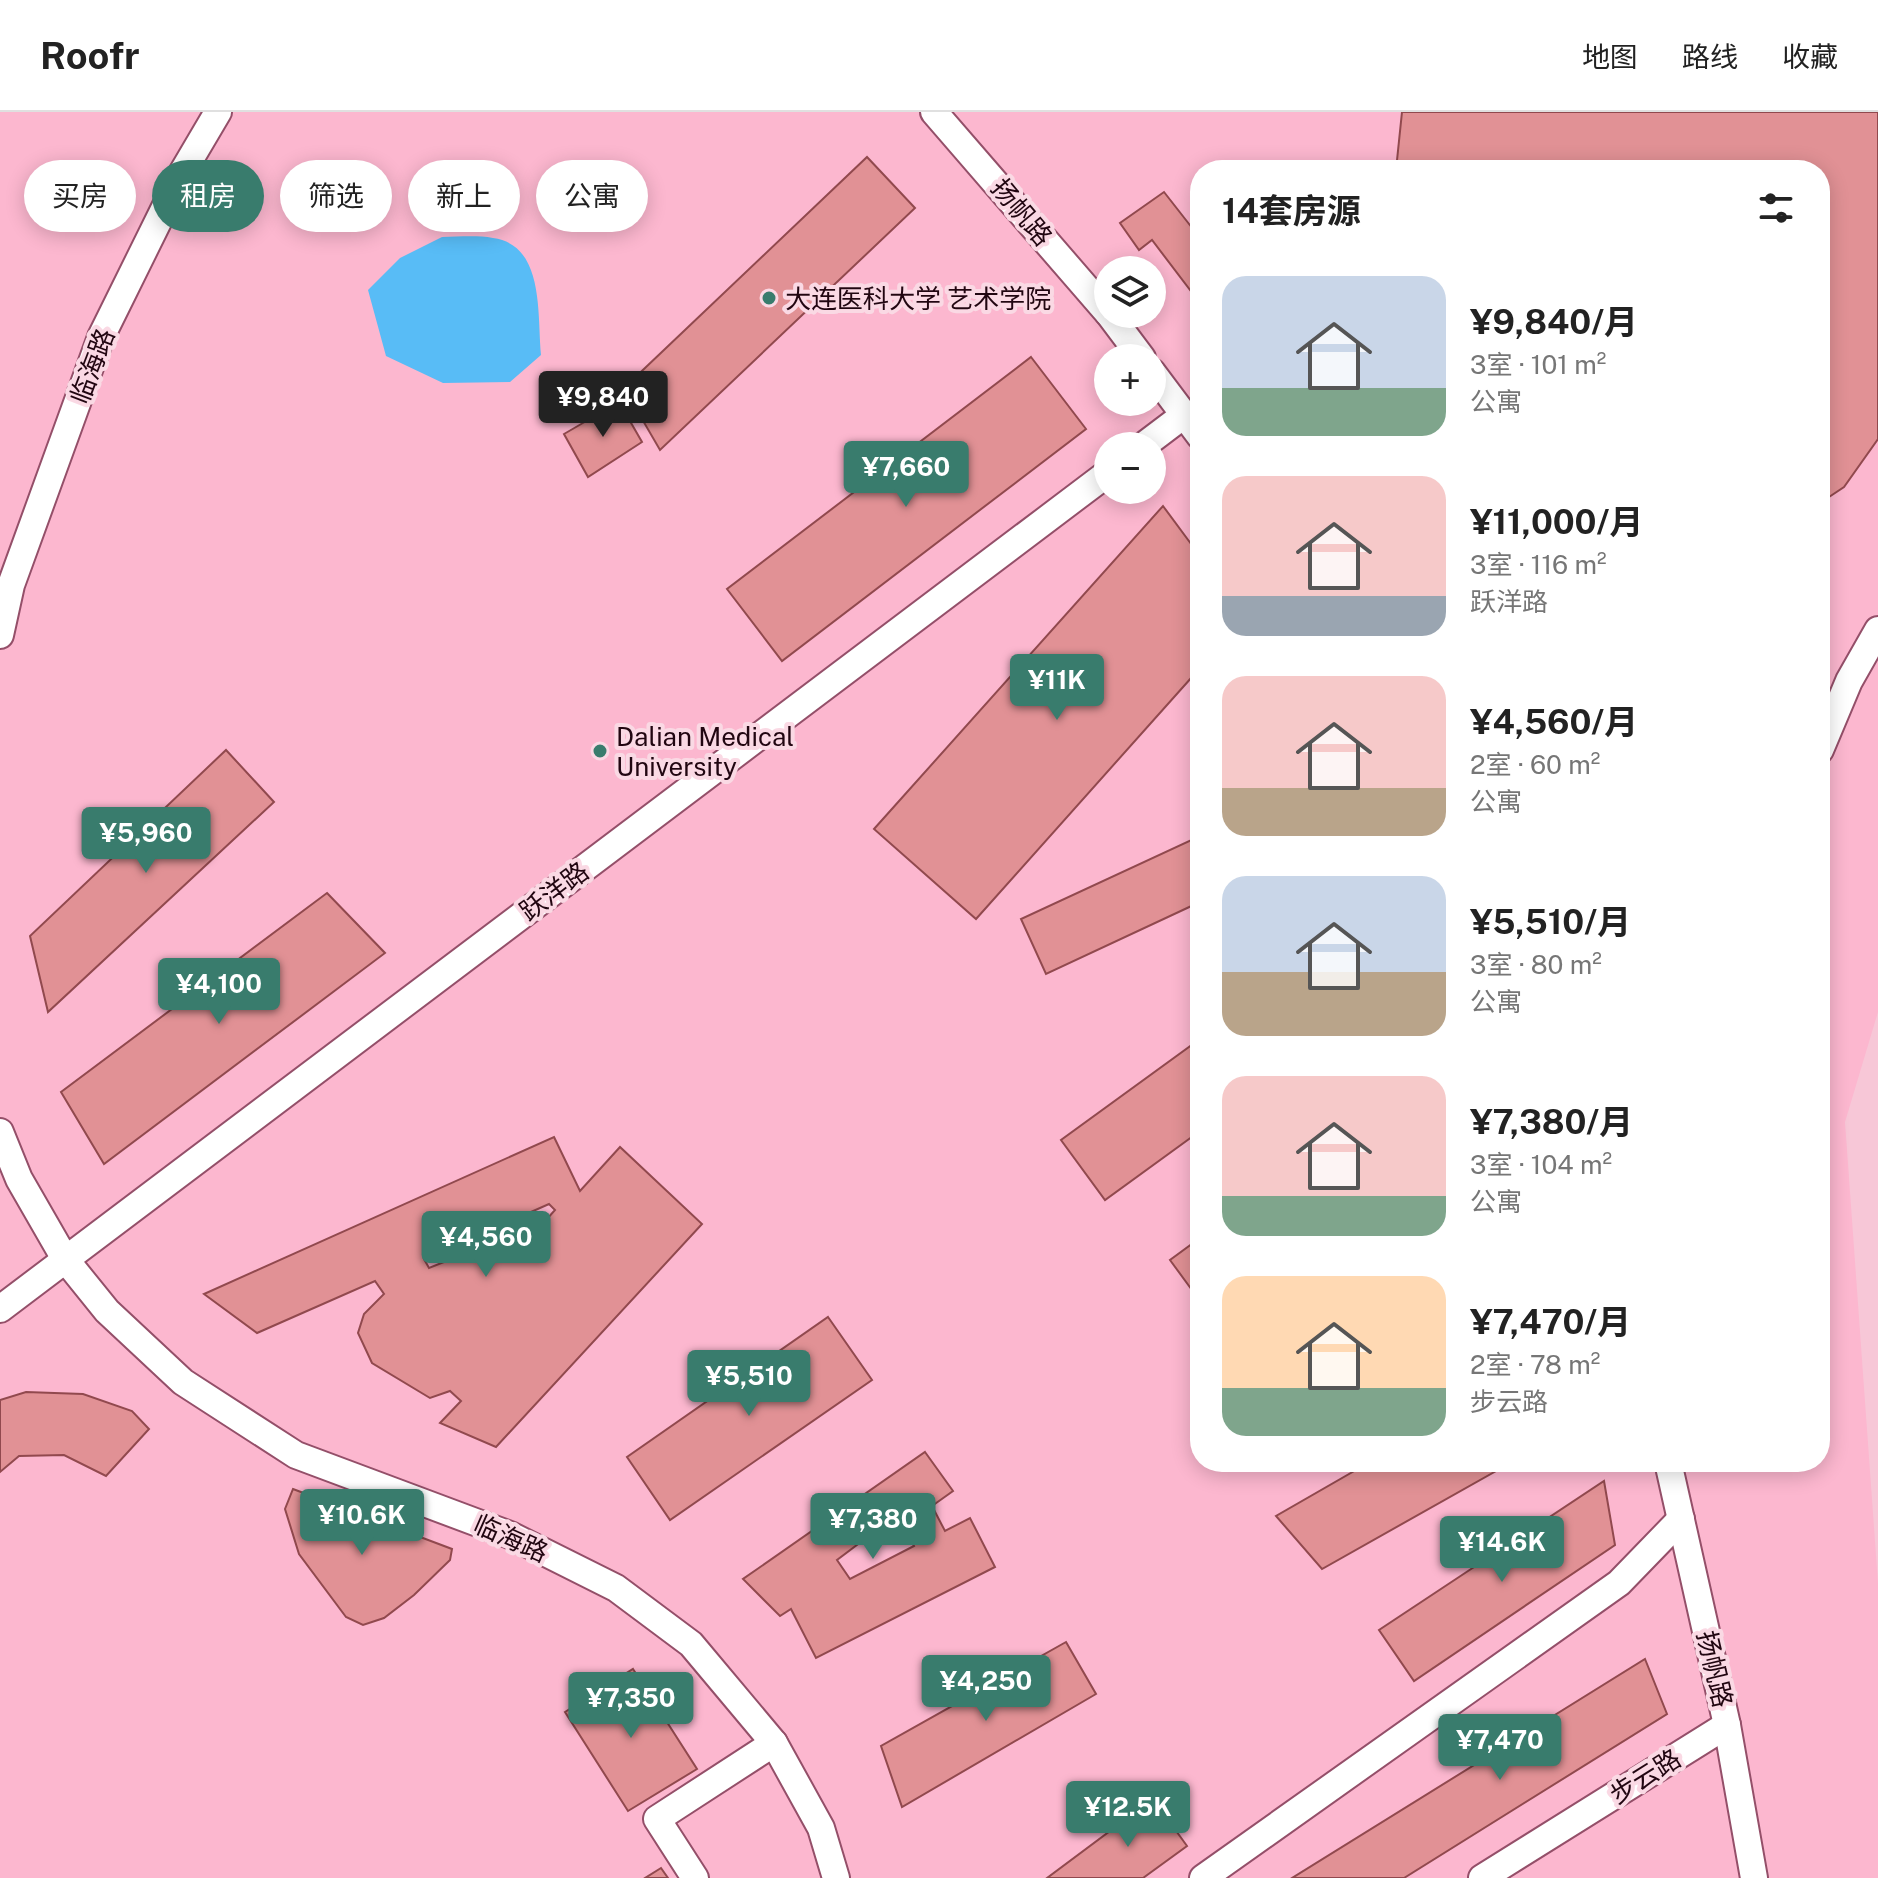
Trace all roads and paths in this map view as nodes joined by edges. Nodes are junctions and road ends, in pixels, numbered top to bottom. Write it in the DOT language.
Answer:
graph roads {
  1 [pos="218,112"];
  2 [pos="934,112"];
  3 [pos="1094,298"];
  4 [pos="1119,328"];
  5 [pos="1131,344"];
  6 [pos="1166,391"];
  7 [pos="1190,423"];
  8 [pos="1190,427"];
  9 [pos="1166,437"];
  10 [pos="1094,484"];
  11 [pos="1878,630"];
  12 [pos="0,635"];
  13 [pos="1830,726"];
  14 [pos="0,1132"];
  15 [pos="65,1259"];
  16 [pos="0,1309"];
  17 [pos="1670,1472"];
  18 [pos="1681,1519"];
  19 [pos="1727,1725"];
  20 [pos="774,1743"];
  21 [pos="695,1878"];
  22 [pos="836,1878"];
  23 [pos="1203,1878"];
  24 [pos="1482,1878"];
  25 [pos="1754,1878"];
  1 -- 12 [label="street, 临海路"];
  2 -- 3 [label="street, 扬帆路"];
  4 -- 5 [label="street, 扬帆路"];
  6 -- 7 [label="street"];
  8 -- 9 [label="street"];
  10 -- 15 [label="street, 跃洋路"];
  11 -- 13 [label="street"];
  14 -- 15 [label="street, 临海路"];
  15 -- 16 [label="street, 跃洋路"];
  15 -- 20 [label="street, 临海路"];
  17 -- 18 [label="street, 扬帆路"];
  18 -- 19 [label="street, 扬帆路"];
  18 -- 23 [label="street"];
  19 -- 24 [label="street, 步云路"];
  19 -- 25 [label="street, 扬帆路"];
  20 -- 21 [label="street"];
  20 -- 22 [label="street, 临海路"];
}
